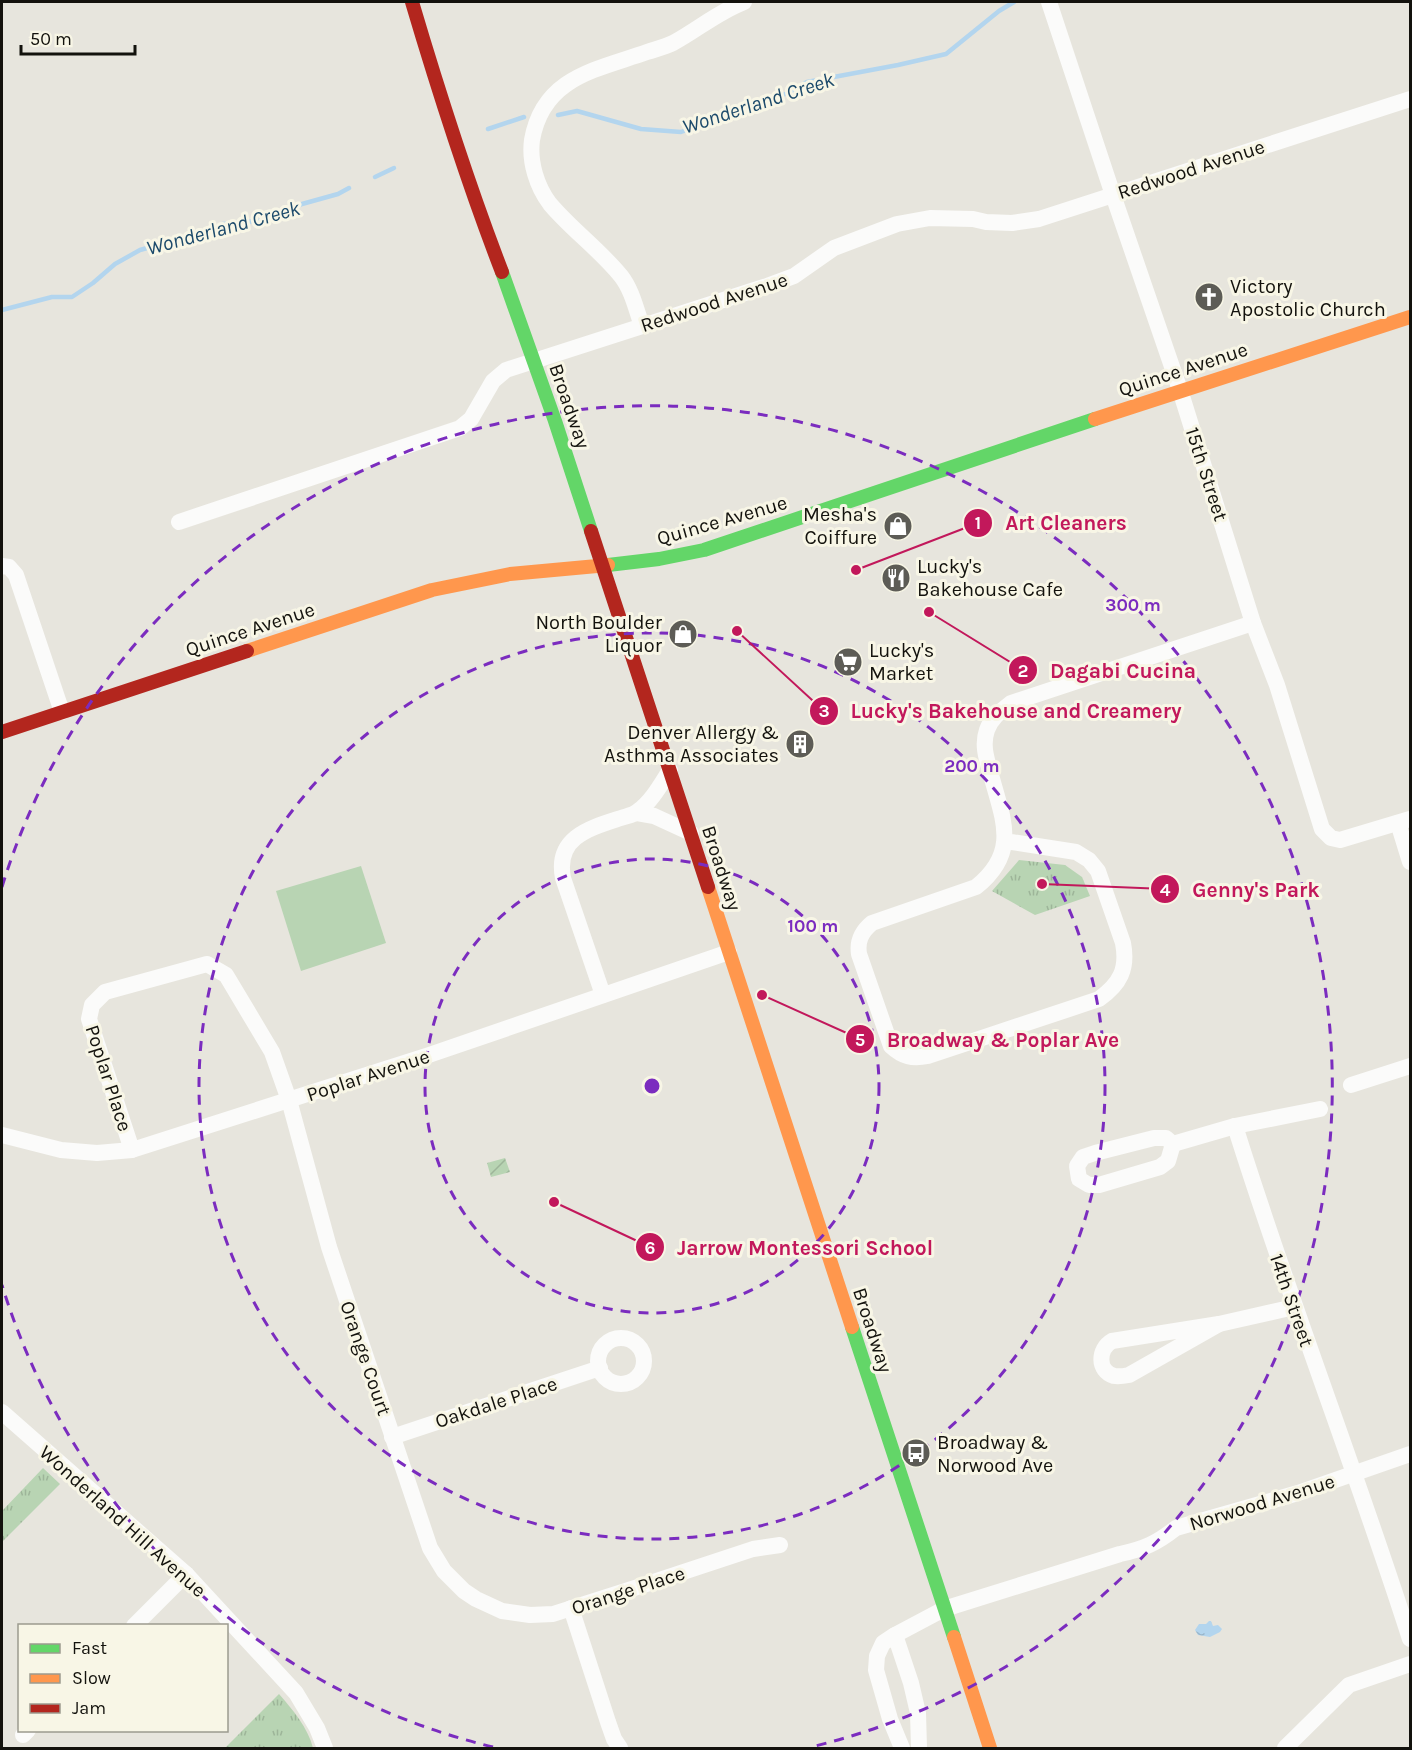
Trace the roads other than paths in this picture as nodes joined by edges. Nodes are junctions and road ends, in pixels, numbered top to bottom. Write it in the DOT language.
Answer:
graph roads {
  1 [pos="412,2"];
  2 [pos="744,2"];
  3 [pos="1049,2"];
  4 [pos="1410,99"];
  5 [pos="1113,195"];
  6 [pos="1410,317"];
  7 [pos="642,326"];
  8 [pos="533,360"];
  9 [pos="1180,390"];
  10 [pos="179,522"];
  11 [pos="602,565"];
  12 [pos="2,566"];
  13 [pos="1253,622"];
  14 [pos="62,712"];
  15 [pos="2,732"];
  16 [pos="670,770"];
  17 [pos="637,813"];
  18 [pos="1404,821"];
  19 [pos="691,833"];
  20 [pos="1005,841"];
  21 [pos="1410,862"];
  22 [pos="729,952"];
  23 [pos="603,995"];
  24 [pos="1410,1066"];
  25 [pos="1351,1085"];
  26 [pos="289,1100"];
  27 [pos="1320,1109"];
  28 [pos="1235,1126"];
  29 [pos="2,1135"];
  30 [pos="1173,1143"];
  31 [pos="132,1150"];
  32 [pos="1294,1307"];
  33 [pos="1219,1324"];
  34 [pos="600,1368"];
  35 [pos="2,1412"];
  36 [pos="392,1437"];
  37 [pos="1410,1454"];
  38 [pos="1353,1473"];
  39 [pos="780,1545"];
  40 [pos="186,1574"];
  41 [pos="476,1599"];
  42 [pos="571,1608"];
  43 [pos="944,1609"];
  44 [pos="136,1624"];
  45 [pos="895,1635"];
  46 [pos="1410,1639"];
  47 [pos="1410,1664"];
  48 [pos="325,1749"];
  49 [pos="620,1749"];
  50 [pos="902,1749"];
  51 [pos="919,1749"];
  52 [pos="990,1749"];
  53 [pos="1285,1749"];
  1 -- 8 [label="main road, Broadway"];
  2 -- 7 [label="street"];
  3 -- 5 [label="street, 15th Street"];
  4 -- 5 [label="street, Redwood Avenue"];
  5 -- 7 [label="street, Redwood Avenue"];
  5 -- 9 [label="street, 15th Street"];
  6 -- 9 [label="main road, Quince Avenue"];
  7 -- 8 [label="street, Redwood Avenue"];
  8 -- 10 [label="street, Redwood Avenue"];
  8 -- 11 [label="main road, Broadway"];
  9 -- 11 [label="main road, Quince Avenue"];
  9 -- 13 [label="street, 15th Street"];
  11 -- 14 [label="main road, Quince Avenue"];
  11 -- 16 [label="main road, Broadway"];
  12 -- 14 [label="street"];
  13 -- 18 [label="street, 15th Street"];
  13 -- 20 [label="street"];
  14 -- 15 [label="main road, Quince Avenue"];
  16 -- 17 [label="street"];
  16 -- 19 [label="main road, Broadway"];
  17 -- 19 [label="street"];
  17 -- 23 [label="street"];
  18 -- 21 [label="street, 15th Street"];
  19 -- 22 [label="main road, Broadway"];
  20 -- 20 [label="street"];
  22 -- 23 [label="street, Poplar Avenue"];
  22 -- 43 [label="main road, Broadway"];
  23 -- 26 [label="street, Poplar Avenue"];
  24 -- 25 [label="street"];
  26 -- 31 [label="street, Poplar Avenue"];
  26 -- 31 [label="street, Poplar Place"];
  26 -- 36 [label="street, Orange Court"];
  27 -- 28 [label="street"];
  28 -- 30 [label="street"];
  28 -- 32 [label="street, 14th Street"];
  29 -- 31 [label="street, Poplar Avenue"];
  30 -- 30 [label="street"];
  32 -- 33 [label="street"];
  32 -- 38 [label="street, 14th Street"];
  33 -- 33 [label="street"];
  34 -- 36 [label="street, Oakdale Place"];
  35 -- 40 [label="street, Wonderland Hill Avenue"];
  36 -- 41 [label="street, Orange Court"];
  37 -- 38 [label="street, Norwood Avenue"];
  38 -- 43 [label="street, Norwood Avenue"];
  38 -- 46 [label="street, 14th Street"];
  39 -- 42 [label="street, Orange Place"];
  40 -- 44 [label="street"];
  40 -- 48 [label="street, Wonderland Hill Avenue"];
  41 -- 42 [label="street, Orange Place"];
  42 -- 49 [label="street"];
  43 -- 45 [label="street, Norwood Avenue"];
  43 -- 52 [label="main road, Broadway"];
  45 -- 50 [label="street"];
  45 -- 51 [label="street"];
  47 -- 53 [label="street"];
}
